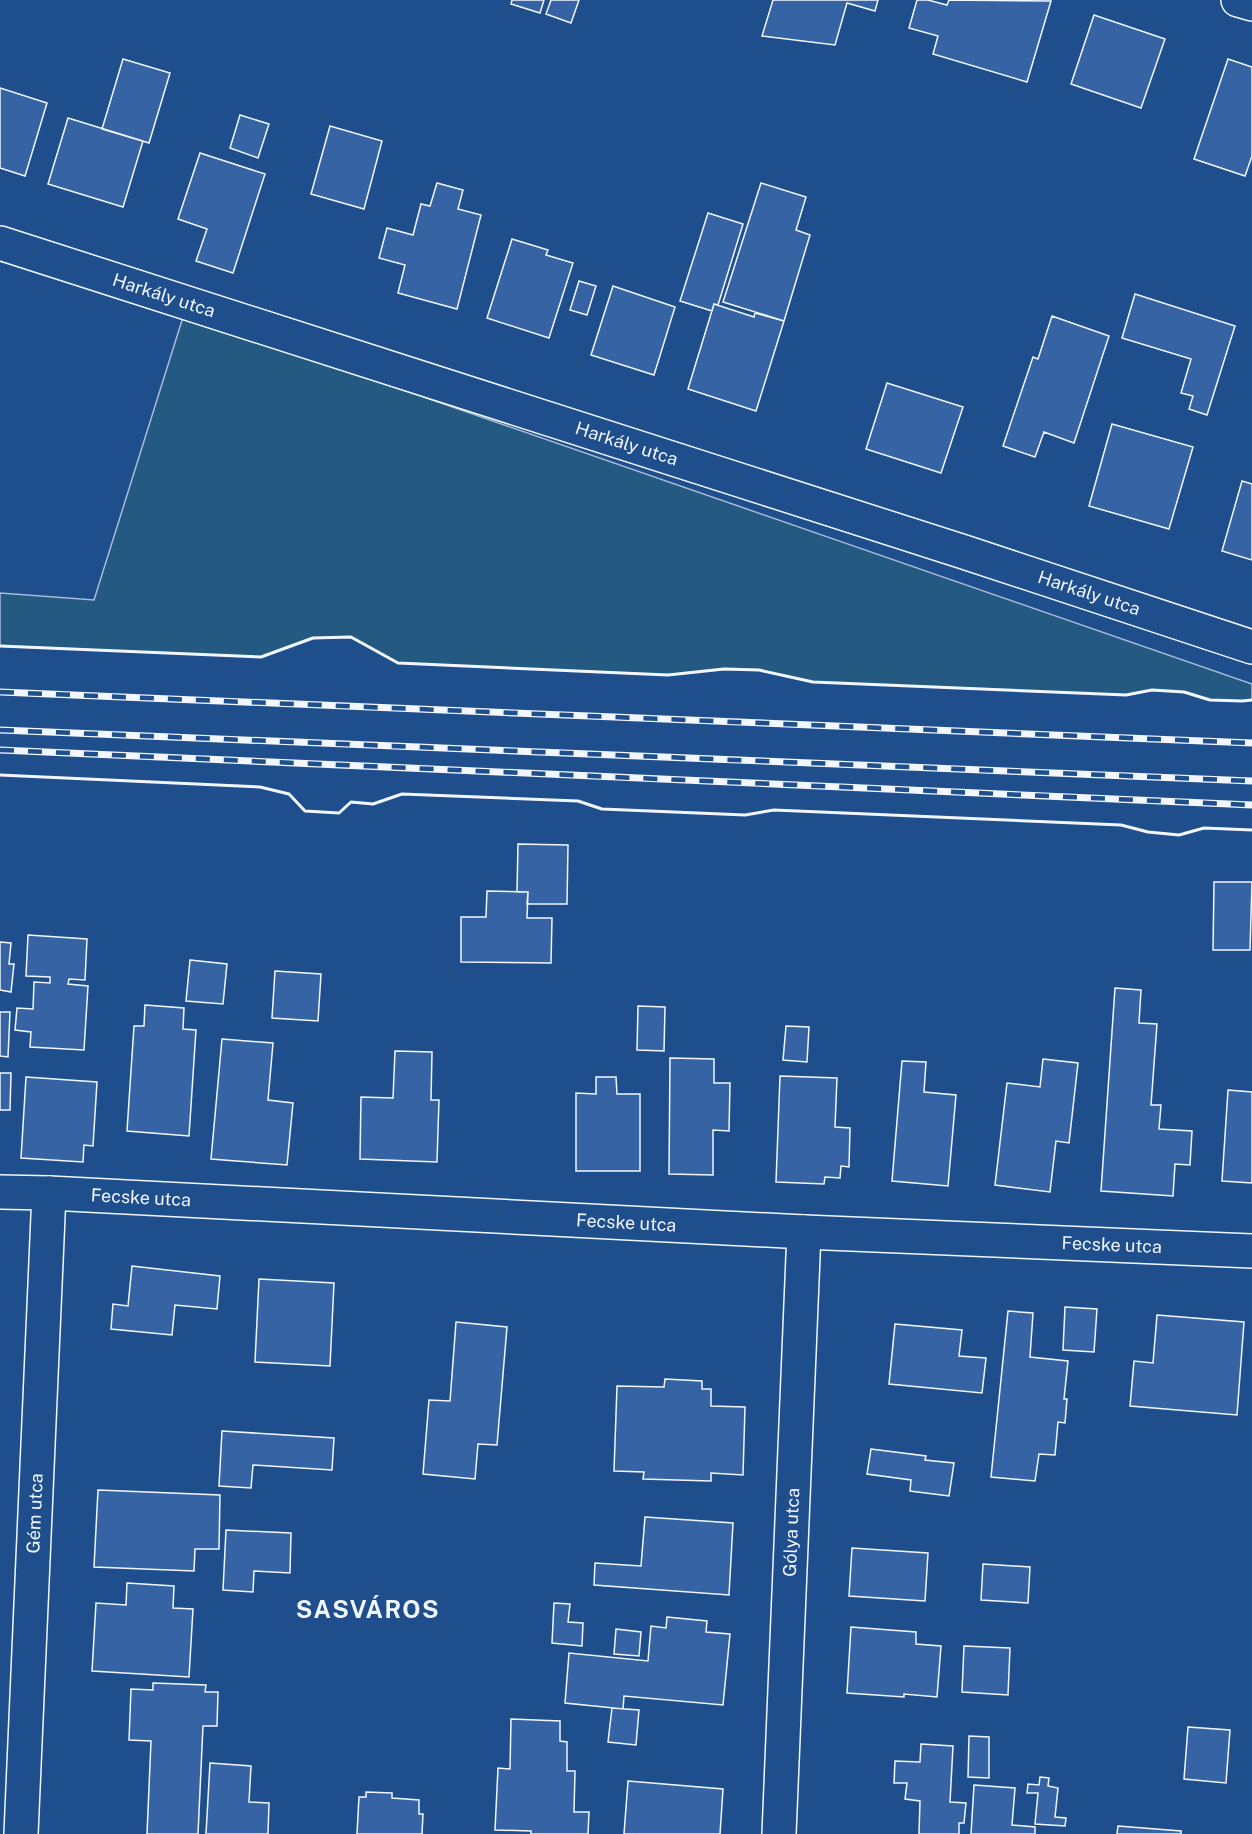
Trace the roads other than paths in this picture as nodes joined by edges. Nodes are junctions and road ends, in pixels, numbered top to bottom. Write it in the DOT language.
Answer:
graph roads {
  1 [pos="1238,0"];
  2 [pos="1252,4"];
  3 [pos="0,243"];
  4 [pos="1252,647"];
  5 [pos="0,1192"];
  6 [pos="49,1193"];
  7 [pos="804,1232"];
  8 [pos="1252,1251"];
  9 [pos="21,1834"];
  10 [pos="779,1834"];
  1 -- 2 [label="street"];
  3 -- 4 [label="street, Harkály utca"];
  5 -- 6 [label="street, Fecske utca"];
  6 -- 7 [label="street, Fecske utca"];
  6 -- 9 [label="street, Gém utca"];
  7 -- 8 [label="street, Fecske utca"];
  7 -- 10 [label="street, Gólya utca"];
}
